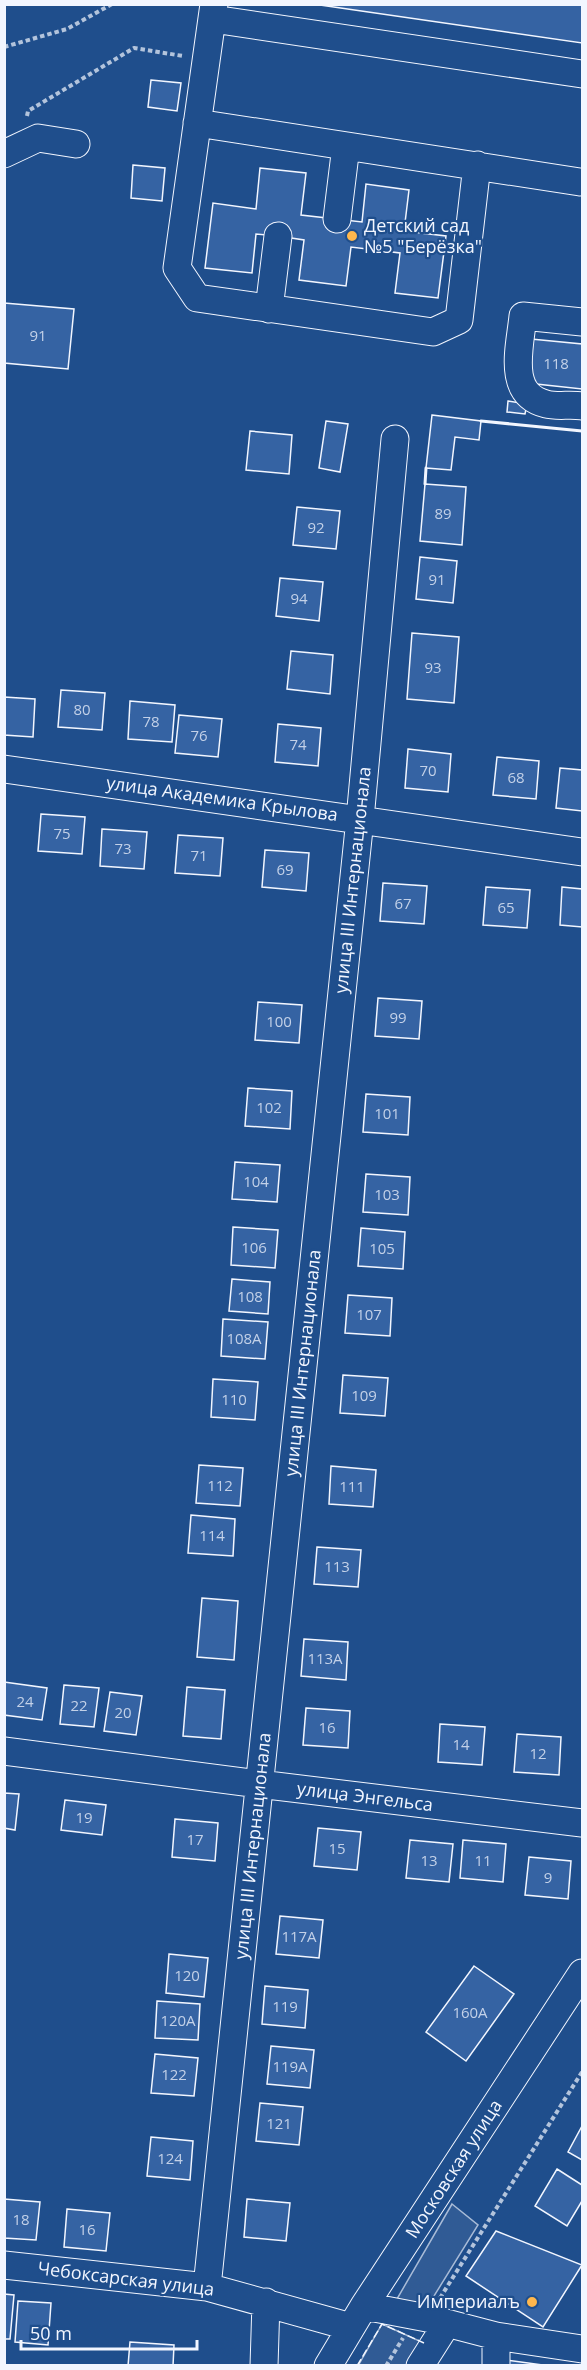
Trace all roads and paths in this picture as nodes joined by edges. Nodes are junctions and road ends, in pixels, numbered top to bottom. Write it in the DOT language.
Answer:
graph roads {
  1 [pos="112,4"];
  2 [pos="213,12"];
  3 [pos="4,46"];
  4 [pos="206,60"];
  5 [pos="582,74"];
  6 [pos="197,123"];
  7 [pos="76,144"];
  8 [pos="346,146"];
  9 [pos="15,149"];
  10 [pos="477,165"];
  11 [pos="580,182"];
  12 [pos="338,219"];
  13 [pos="278,236"];
  14 [pos="269,309"];
  15 [pos="582,322"];
  16 [pos="582,406"];
  17 [pos="395,439"];
  18 [pos="4,768"];
  19 [pos="360,819"];
  20 [pos="582,852"];
  21 [pos="4,1751"];
  22 [pos="259,1784"];
  23 [pos="582,1822"];
  24 [pos="582,1973"];
  25 [pos="582,2072"];
  26 [pos="4,2265"];
  27 [pos="207,2287"];
  28 [pos="266,2302"];
  29 [pos="358,2316"];
  30 [pos="436,2321"];
  31 [pos="496,2336"];
  32 [pos="582,2349"];
  33 [pos="264,2366"];
  34 [pos="328,2366"];
  35 [pos="386,2366"];
  36 [pos="420,2366"];
  37 [pos="496,2366"];
  1 -- 3 [label="path"];
  2 -- 4 [label="street"];
  2 -- 5 [label="street"];
  4 -- 6 [label="street"];
  4 -- 9 [label="path"];
  6 -- 8 [label="street"];
  6 -- 14 [label="street"];
  7 -- 9 [label="street"];
  8 -- 10 [label="street"];
  8 -- 12 [label="street"];
  10 -- 11 [label="street"];
  10 -- 14 [label="street"];
  13 -- 14 [label="street"];
  15 -- 16 [label="street"];
  17 -- 19 [label="street, улица III Интернационала"];
  18 -- 19 [label="street, улица Академика Крылова"];
  19 -- 20 [label="street, улица Академика Крылова"];
  19 -- 22 [label="street, улица III Интернационала"];
  21 -- 22 [label="street, улица Энгельса"];
  22 -- 23 [label="street, улица Энгельса"];
  22 -- 27 [label="street, улица III Интернационала"];
  24 -- 29 [label="street, Московская улица"];
  25 -- 30 [label="path"];
  26 -- 27 [label="street, Чебоксарская улица"];
  27 -- 28 [label="street, Чебоксарская улица"];
  28 -- 29 [label="street, Чебоксарская улица"];
  28 -- 33 [label="street"];
  29 -- 30 [label="street, Чебоксарская улица"];
  29 -- 34 [label="street, Московская улица"];
  30 -- 31 [label="street, Чебоксарская улица"];
  30 -- 35 [label="path"];
  30 -- 36 [label="street"];
  31 -- 32 [label="street, Чебоксарская улица"];
  31 -- 37 [label="street"];
}
